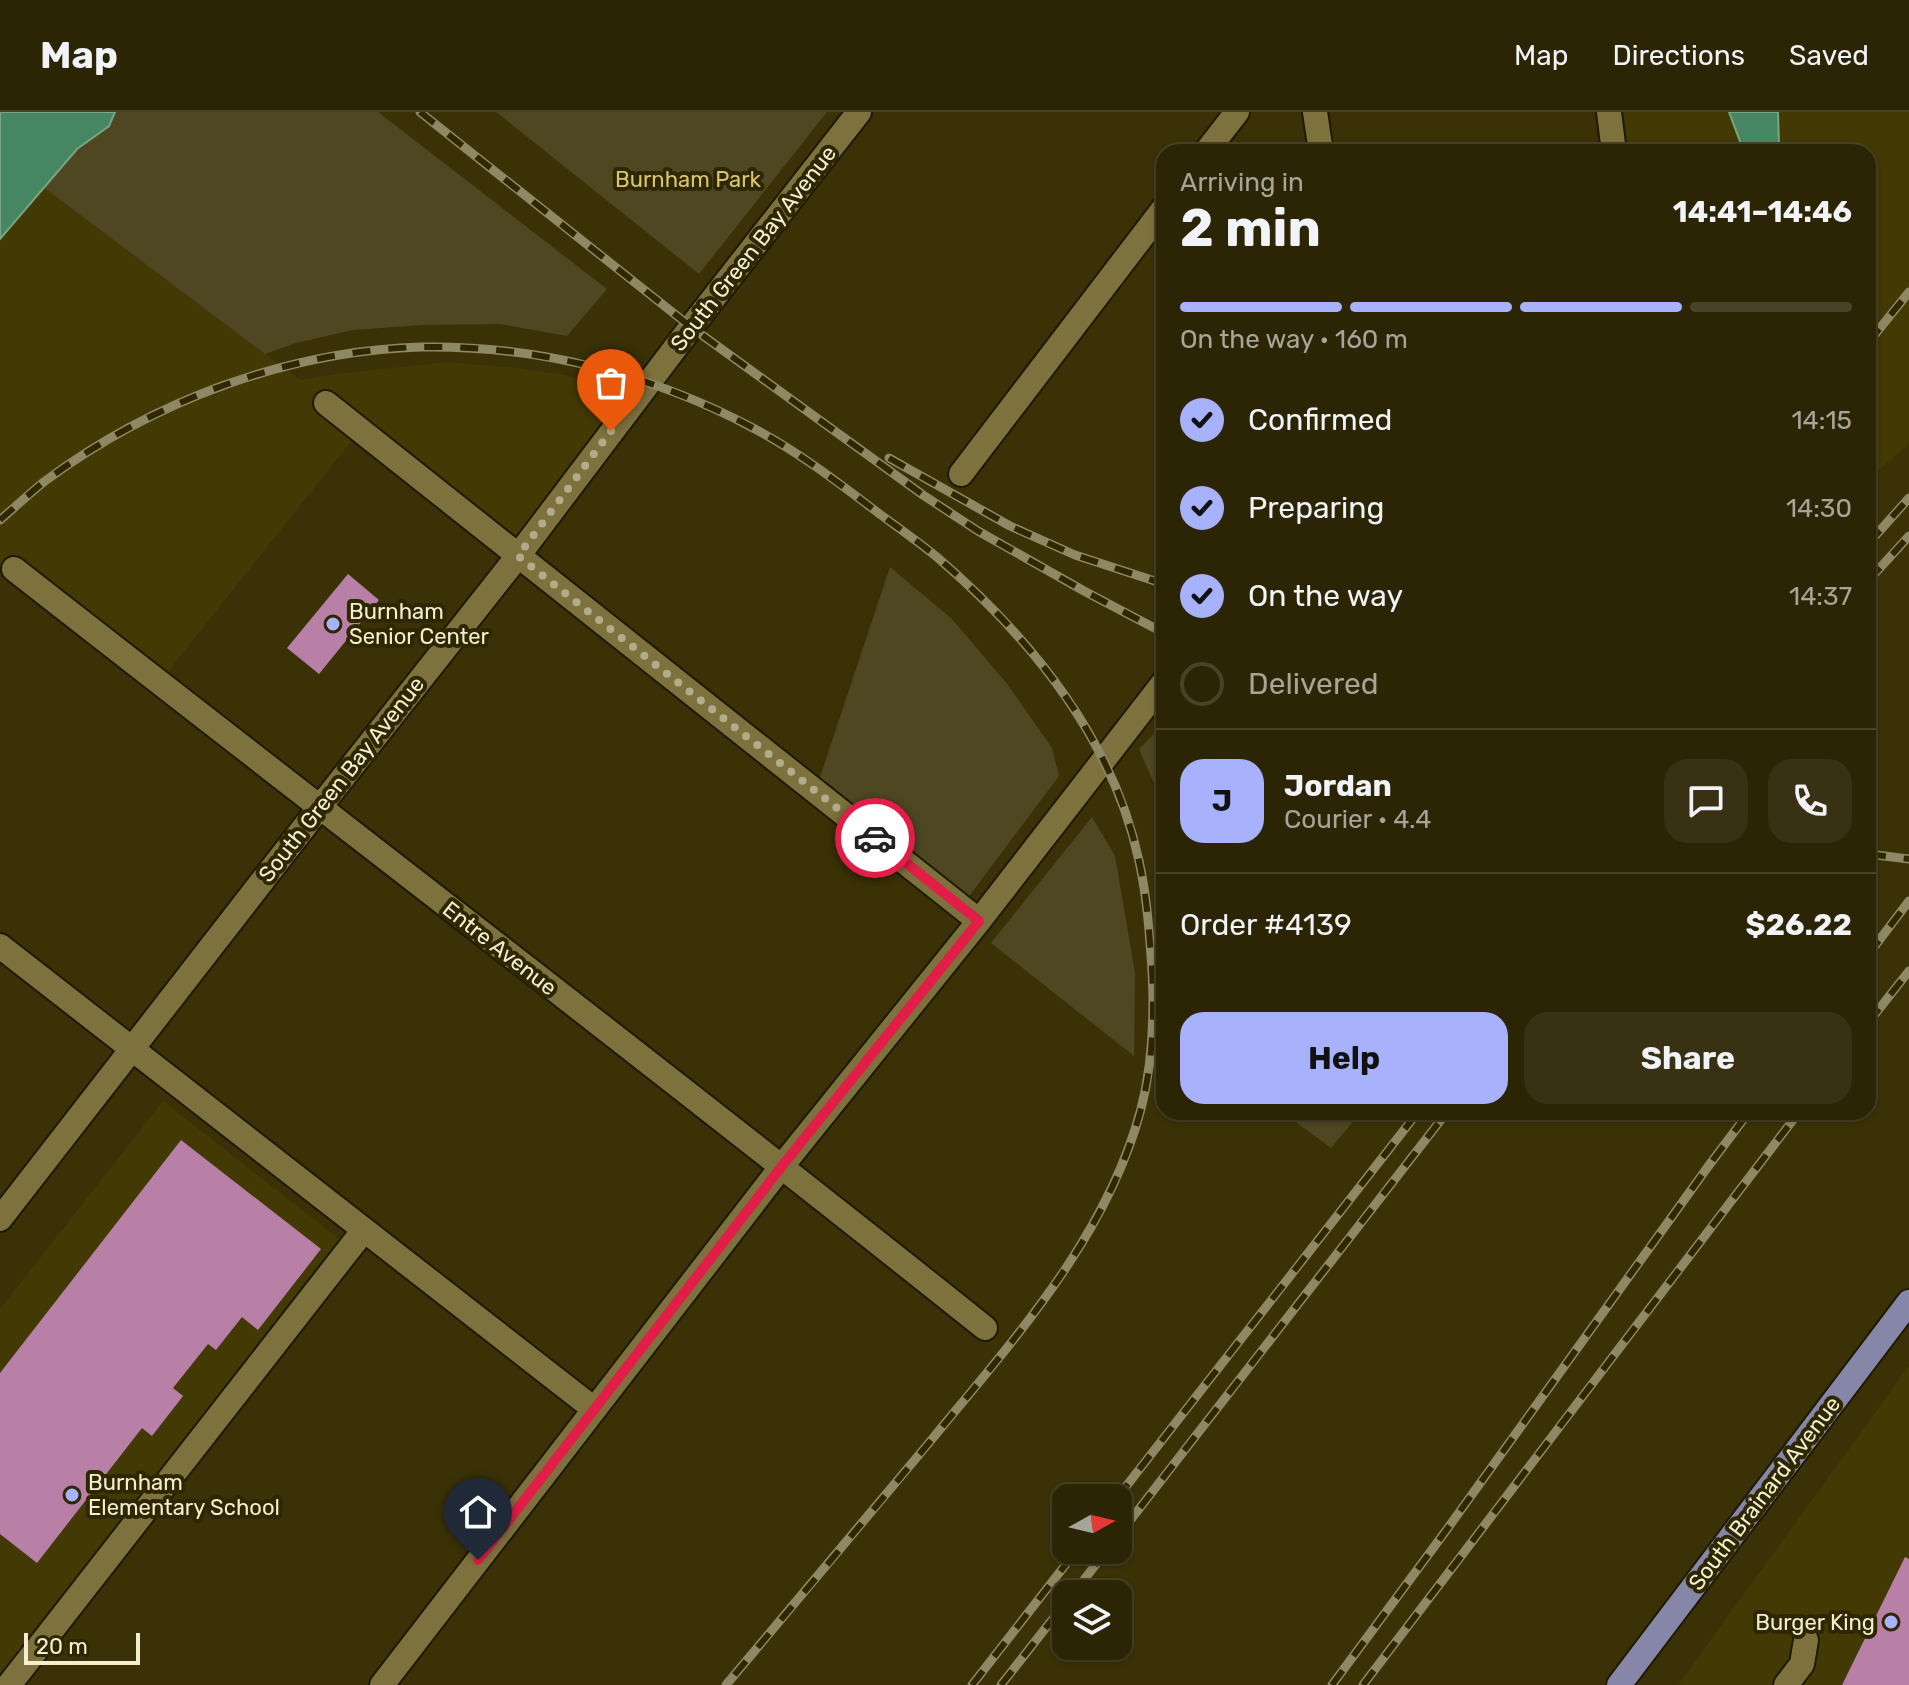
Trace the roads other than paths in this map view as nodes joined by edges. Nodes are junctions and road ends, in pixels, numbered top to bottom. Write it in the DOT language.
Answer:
graph roads {
  1 [pos="859,112"];
  2 [pos="1237,112"];
  3 [pos="1315,112"];
  4 [pos="1609,112"];
  5 [pos="1212,144"];
  6 [pos="1320,144"];
  7 [pos="1613,144"];
  8 [pos="1156,218"];
  9 [pos="326,403"];
  10 [pos="961,474"];
  11 [pos="518,556"];
  12 [pos="14,569"];
  13 [pos="1156,692"];
  14 [pos="319,808"];
  15 [pos="979,921"];
  16 [pos="0,946"];
  17 [pos="132,1049"];
  18 [pos="782,1166"];
  19 [pos="0,1219"];
  20 [pos="364,1230"];
  21 [pos="1909,1302"];
  22 [pos="985,1328"];
  23 [pos="594,1409"];
  24 [pos="1806,1640"];
  25 [pos="9,1685"];
  26 [pos="382,1685"];
  27 [pos="1619,1685"];
  28 [pos="1786,1685"];
  1 -- 11 [label="street, South Green Bay Avenue"];
  2 -- 5 [label="street"];
  3 -- 6 [label="street"];
  4 -- 7 [label="street"];
  8 -- 10 [label="street"];
  9 -- 11 [label="street"];
  11 -- 14 [label="street, South Green Bay Avenue"];
  11 -- 15 [label="street"];
  12 -- 14 [label="street, Entre Avenue"];
  13 -- 15 [label="street"];
  14 -- 17 [label="street, South Green Bay Avenue"];
  14 -- 18 [label="street, Entre Avenue"];
  15 -- 18 [label="street"];
  16 -- 17 [label="street"];
  17 -- 19 [label="street, South Green Bay Avenue"];
  17 -- 20 [label="street"];
  18 -- 22 [label="street, Entre Avenue"];
  18 -- 23 [label="street"];
  20 -- 23 [label="street"];
  20 -- 25 [label="street"];
  21 -- 27 [label="main road, South Brainard Avenue"];
  23 -- 26 [label="street"];
  24 -- 28 [label="street"];
}
